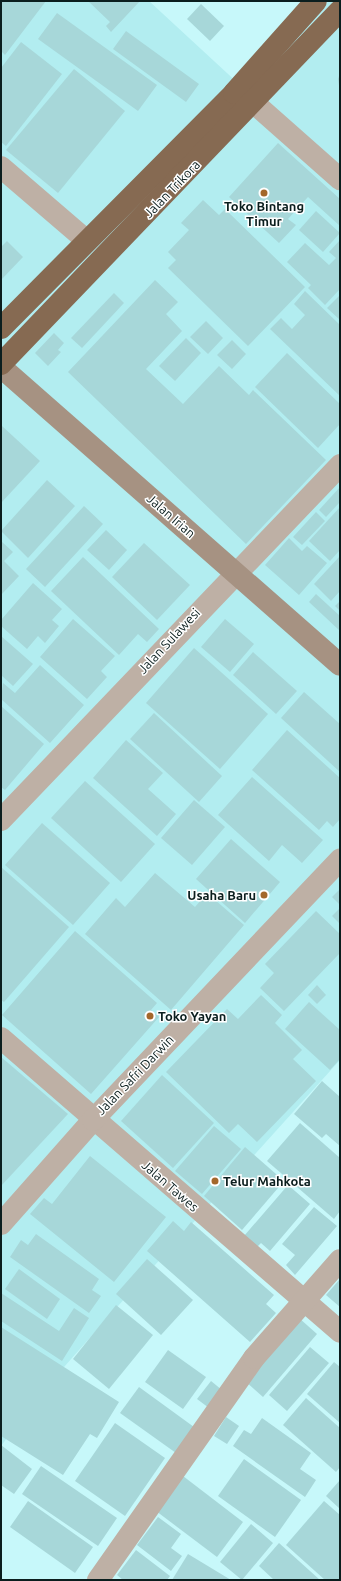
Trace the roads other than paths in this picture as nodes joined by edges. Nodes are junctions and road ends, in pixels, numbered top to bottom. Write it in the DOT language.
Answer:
graph roads {
  1 [pos="316,1"];
  2 [pos="340,11"];
  3 [pos="254,103"];
  4 [pos="1,167"];
  5 [pos="340,179"];
  6 [pos="86,240"];
  7 [pos="1,328"];
  8 [pos="1,366"];
  9 [pos="340,465"];
  10 [pos="235,572"];
  11 [pos="340,665"];
  12 [pos="1,820"];
  13 [pos="340,860"];
  14 [pos="1,1038"];
  15 [pos="93,1120"];
  16 [pos="1,1224"];
  17 [pos="340,1260"];
  18 [pos="304,1301"];
  19 [pos="340,1332"];
  20 [pos="98,1580"];
  1 -- 6 [label="highway, Jalan Trikora"];
  2 -- 3 [label="highway, Jalan Trikora"];
  3 -- 5 [label="street"];
  3 -- 8 [label="highway, Jalan Trikora"];
  4 -- 6 [label="street"];
  6 -- 7 [label="highway, Jalan Trikora"];
  8 -- 10 [label="main road, Jalan Irian"];
  9 -- 10 [label="street, Jalan Sulawesi"];
  10 -- 11 [label="main road, Jalan Irian"];
  10 -- 12 [label="street, Jalan Sulawesi"];
  13 -- 15 [label="street, Jalan Safri Darwin"];
  14 -- 15 [label="street, Jalan Tawes"];
  15 -- 16 [label="street, Jalan Safri Darwin"];
  15 -- 18 [label="street, Jalan Tawes"];
  17 -- 18 [label="street"];
  18 -- 19 [label="street, Jalan Tawes"];
  18 -- 20 [label="street"];
}
